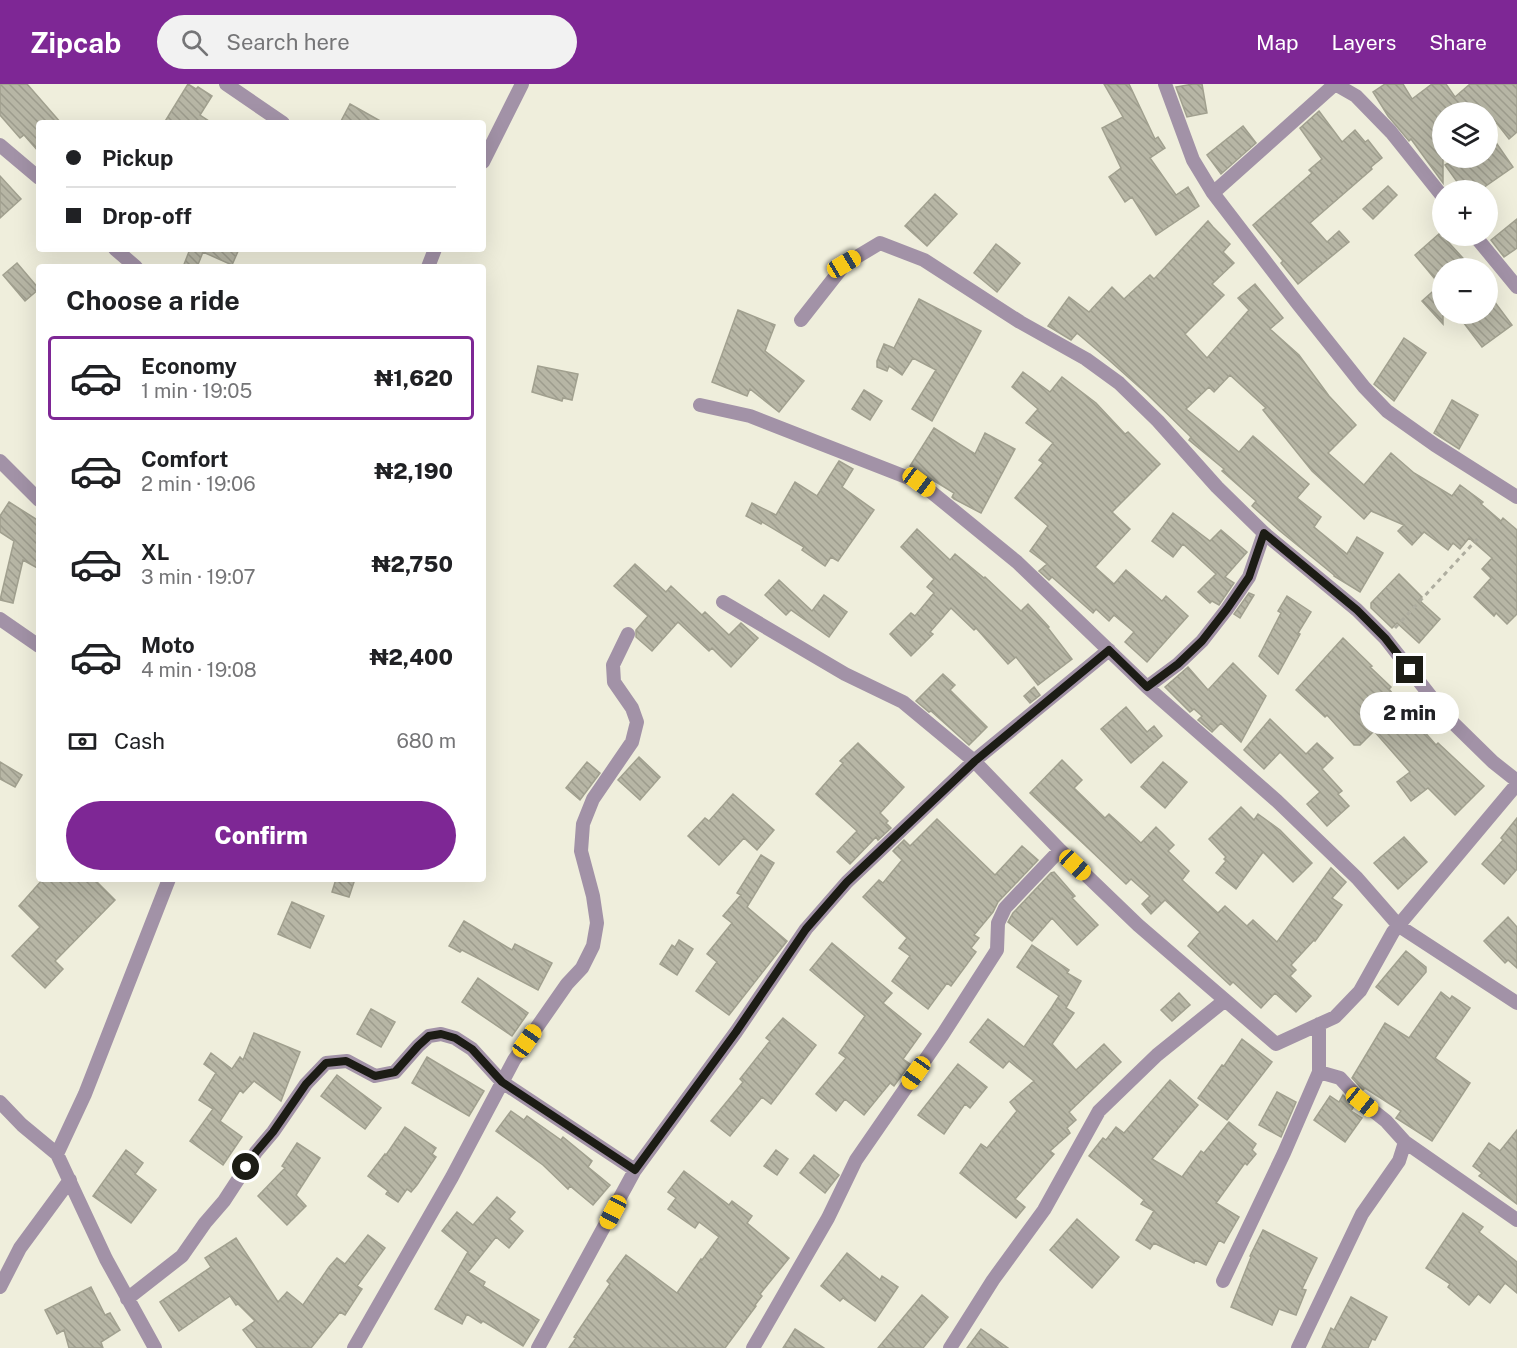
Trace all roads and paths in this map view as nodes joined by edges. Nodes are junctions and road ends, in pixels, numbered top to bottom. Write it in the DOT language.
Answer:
graph roads {
  1 [pos="226,84"];
  2 [pos="522,84"];
  3 [pos="1165,84"];
  4 [pos="1335,84"];
  5 [pos="279,120"];
  6 [pos="0,146"];
  7 [pos="486,156"];
  8 [pos="36,176"];
  9 [pos="1432,184"];
  10 [pos="1213,193"];
  11 [pos="1482,246"];
  12 [pos="118,252"];
  13 [pos="132,264"];
  14 [pos="1517,287"];
  15 [pos="801,320"];
  16 [pos="700,405"];
  17 [pos="0,461"];
  18 [pos="36,497"];
  19 [pos="1517,497"];
  20 [pos="1264,533"];
  21 [pos="1480,536"];
  22 [pos="723,602"];
  23 [pos="0,619"];
  24 [pos="628,634"];
  25 [pos="1385,638"];
  26 [pos="36,644"];
  27 [pos="1109,650"];
  28 [pos="1147,687"];
  29 [pos="975,761"];
  30 [pos="1517,783"];
  31 [pos="1060,850"];
  32 [pos="169,882"];
  33 [pos="1399,926"];
  34 [pos="1224,1001"];
  35 [pos="1517,1003"];
  36 [pos="1319,1024"];
  37 [pos="1318,1072"];
  38 [pos="502,1082"];
  39 [pos="0,1102"];
  40 [pos="1405,1142"];
  41 [pos="57,1154"];
  42 [pos="635,1170"];
  43 [pos="70,1180"];
  44 [pos="1517,1220"];
  45 [pos="1223,1281"];
  46 [pos="0,1287"];
  47 [pos="128,1299"];
  48 [pos="155,1348"];
  49 [pos="354,1348"];
  50 [pos="538,1348"];
  51 [pos="753,1348"];
  52 [pos="950,1348"];
  53 [pos="1298,1348"];
  1 -- 5 [label="street"];
  2 -- 7 [label="street"];
  3 -- 10 [label="street"];
  4 -- 9 [label="street"];
  4 -- 10 [label="street"];
  6 -- 8 [label="street"];
  10 -- 19 [label="street"];
  11 -- 14 [label="street"];
  12 -- 13 [label="street"];
  15 -- 20 [label="street"];
  16 -- 27 [label="street"];
  17 -- 18 [label="street"];
  20 -- 25 [label="street"];
  20 -- 28 [label="street"];
  21 -- 25 [label="path"];
  22 -- 29 [label="street"];
  23 -- 26 [label="street"];
  24 -- 38 [label="street"];
  25 -- 30 [label="street"];
  27 -- 28 [label="street"];
  27 -- 29 [label="street"];
  28 -- 33 [label="street"];
  29 -- 31 [label="street"];
  29 -- 42 [label="street"];
  30 -- 33 [label="street"];
  31 -- 34 [label="street"];
  31 -- 51 [label="street"];
  32 -- 41 [label="street"];
  33 -- 35 [label="street"];
  33 -- 36 [label="street"];
  34 -- 36 [label="street"];
  34 -- 52 [label="street"];
  36 -- 37 [label="street"];
  37 -- 40 [label="street"];
  37 -- 45 [label="street"];
  38 -- 42 [label="street"];
  38 -- 47 [label="street"];
  38 -- 49 [label="street"];
  39 -- 41 [label="street"];
  40 -- 44 [label="street"];
  40 -- 53 [label="street"];
  41 -- 43 [label="street"];
  42 -- 50 [label="street"];
  43 -- 46 [label="street"];
  43 -- 47 [label="street"];
  47 -- 48 [label="street"];
}
